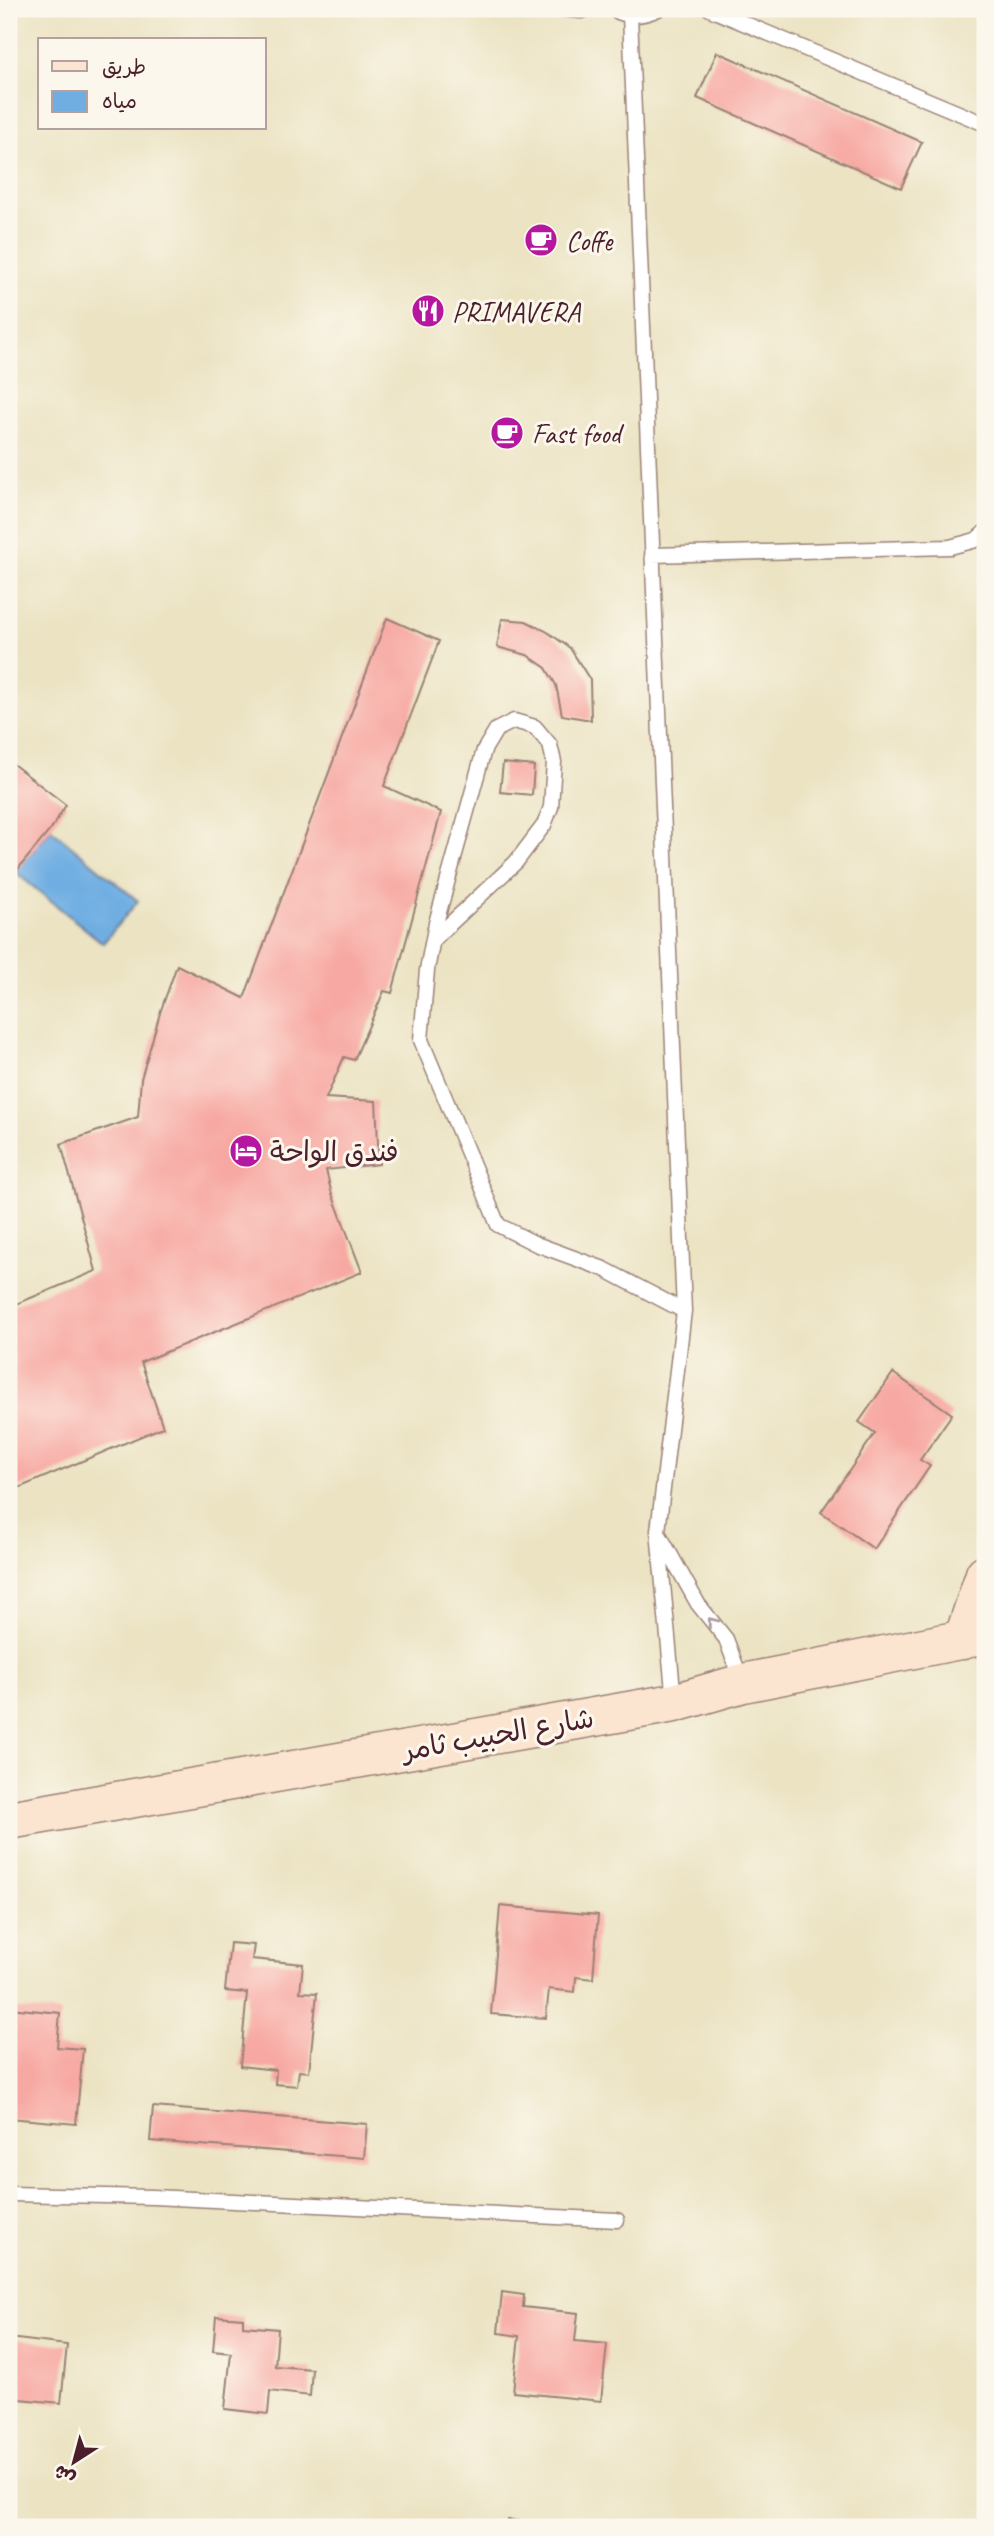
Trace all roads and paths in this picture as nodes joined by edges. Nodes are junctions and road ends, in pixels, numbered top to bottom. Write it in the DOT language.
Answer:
graph roads {
  1 [pos="560,9"];
  2 [pos="588,9"];
  3 [pos="613,9"];
  4 [pos="658,9"];
  5 [pos="710,9"];
  6 [pos="630,15"];
  7 [pos="985,124"];
  8 [pos="985,532"];
  9 [pos="652,555"];
  10 [pos="433,940"];
  11 [pos="684,1311"];
  12 [pos="658,1531"];
  13 [pos="985,1574"];
  14 [pos="974,1638"];
  15 [pos="743,1683"];
  16 [pos="674,1703"];
  17 [pos="9,1819"];
  18 [pos="9,2194"];
  19 [pos="617,2220"];
  1 -- 2 [label="lane"];
  3 -- 6 [label="lane"];
  4 -- 6 [label="lane"];
  5 -- 7 [label="lane"];
  6 -- 9 [label="lane"];
  8 -- 9 [label="lane"];
  9 -- 11 [label="lane"];
  10 -- 10 [label="lane"];
  10 -- 11 [label="lane"];
  11 -- 12 [label="lane"];
  15 -- 12 [label="lane, one-way"];
  12 -- 16 [label="lane"];
  13 -- 14 [label="street"];
  14 -- 15 [label="street, شارع الحبيب ثامر"];
  15 -- 16 [label="street, شارع الحبيب ثامر"];
  16 -- 17 [label="street, شارع الحبيب ثامر"];
  18 -- 19 [label="lane"];
}
